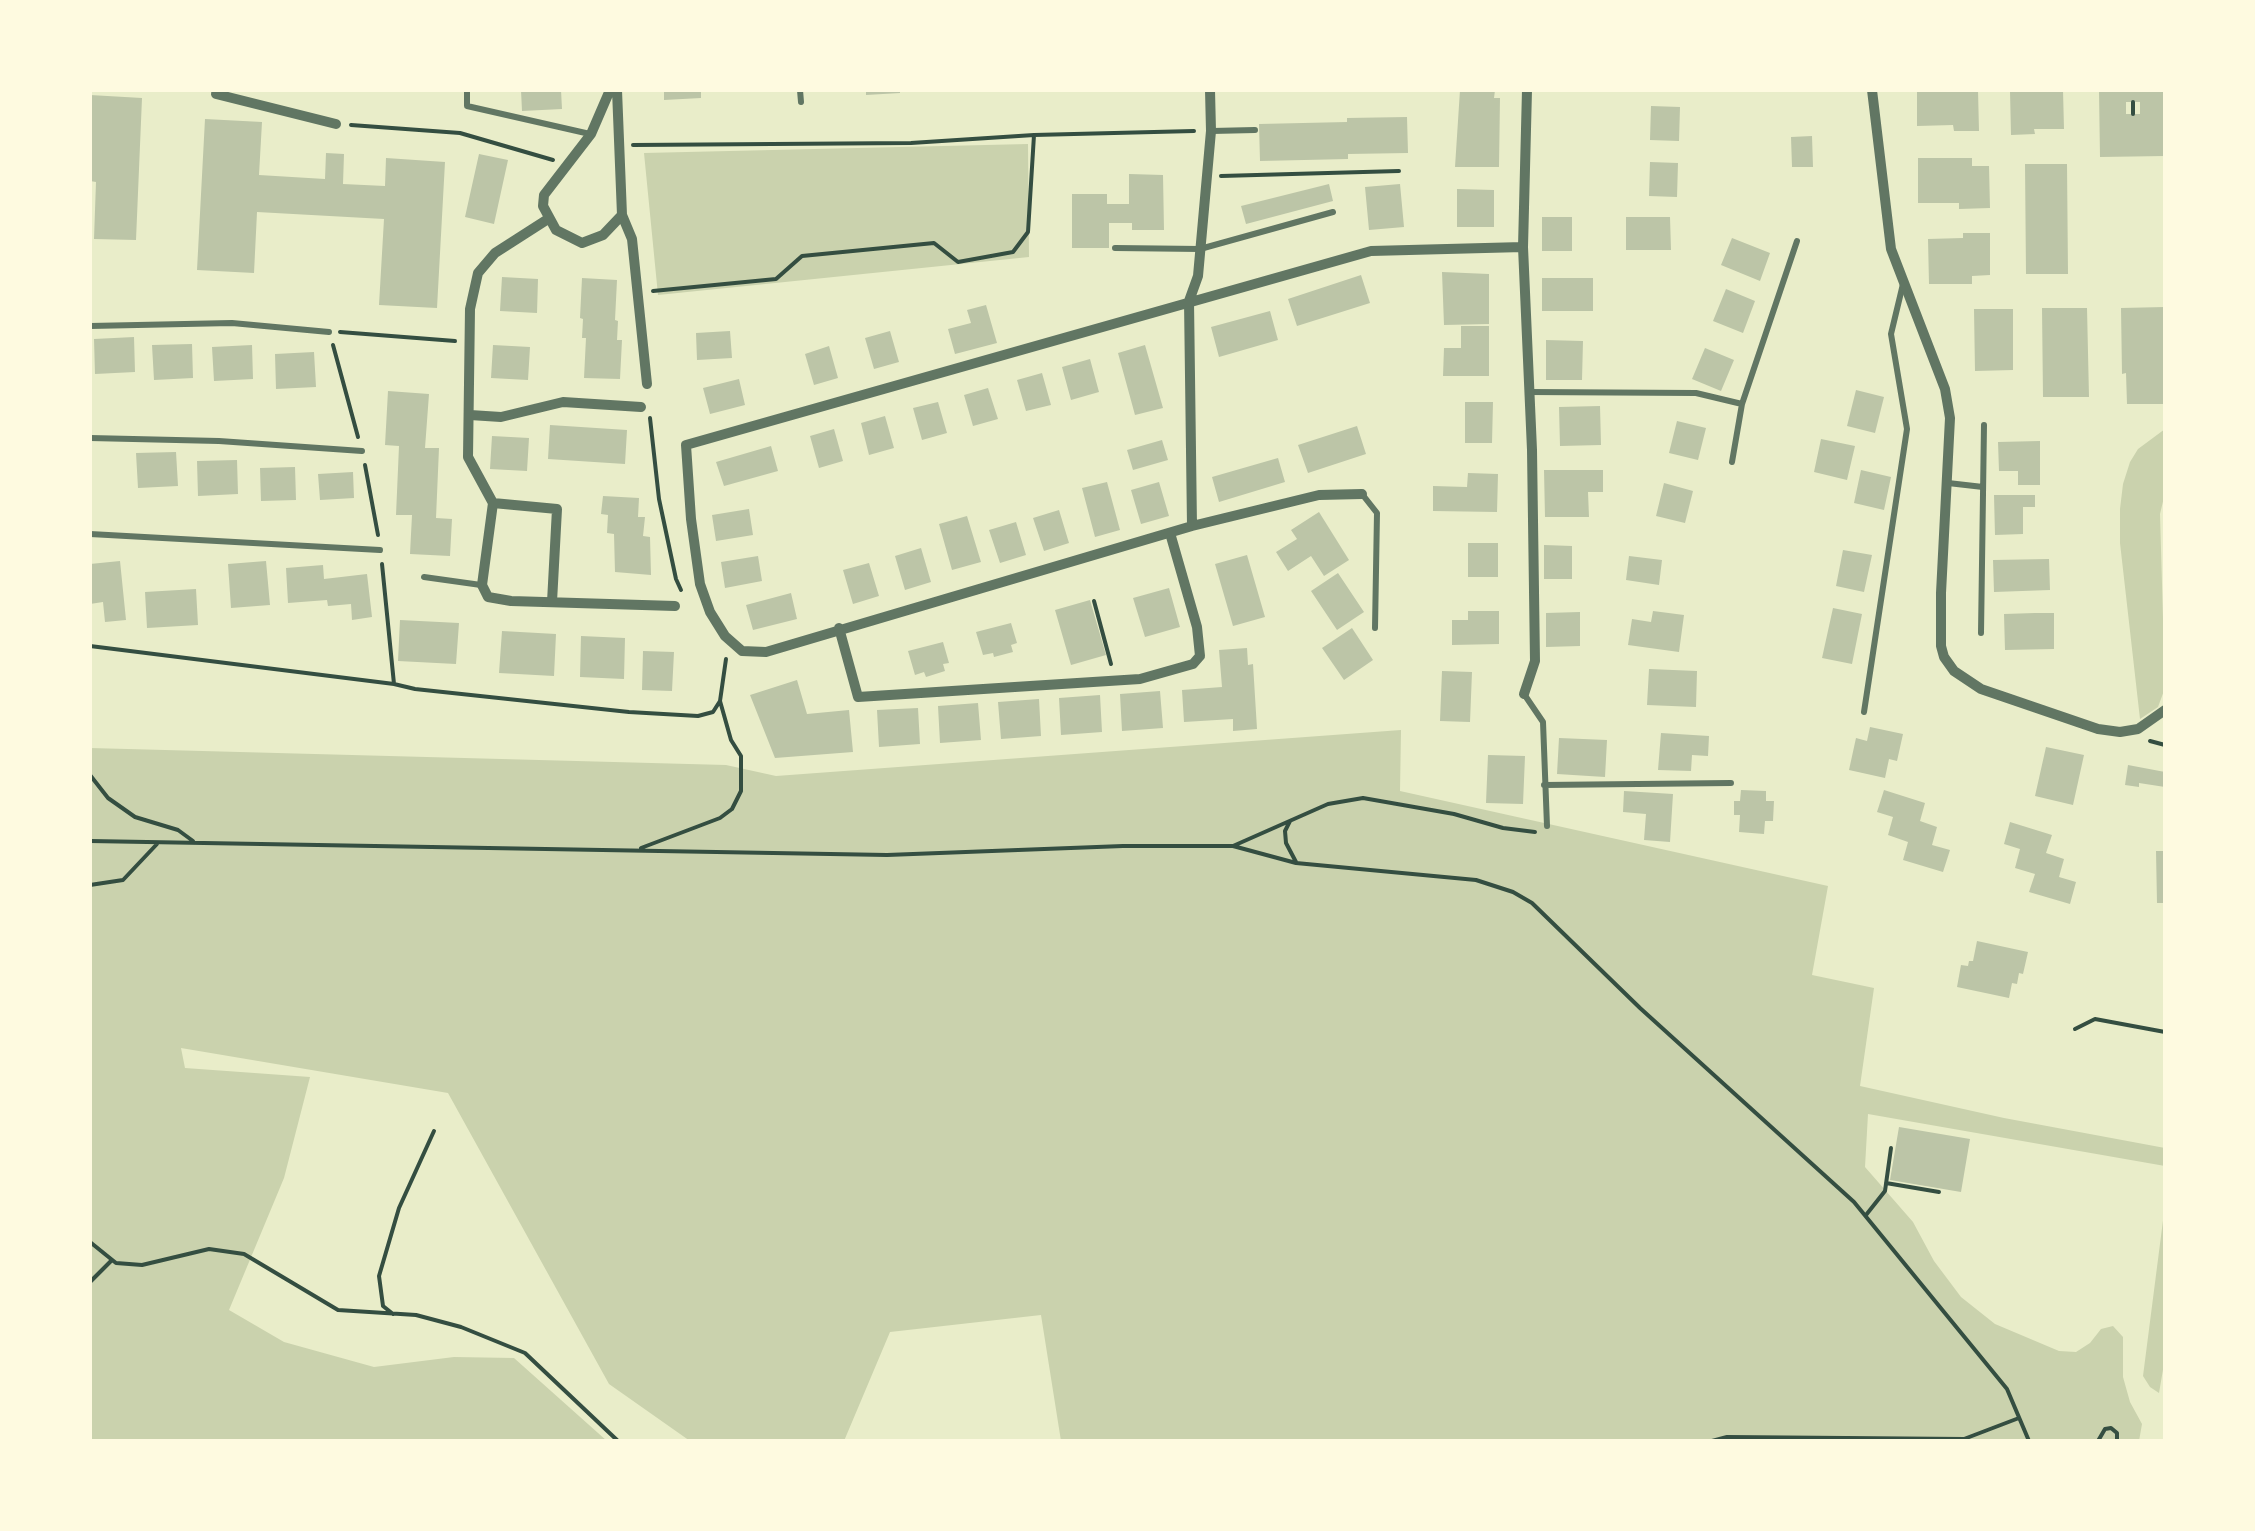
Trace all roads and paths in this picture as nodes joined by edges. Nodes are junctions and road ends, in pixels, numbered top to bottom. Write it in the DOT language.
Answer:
graph roads {
  1 [pos="217,90"];
  2 [pos="467,90"];
  3 [pos="614,90"];
  4 [pos="800,90"];
  5 [pos="1210,90"];
  6 [pos="1526,90"];
  7 [pos="1872,90"];
  8 [pos="801,102"];
  9 [pos="336,124"];
  10 [pos="1255,130"];
  11 [pos="1211,131"];
  12 [pos="591,134"];
  13 [pos="1034,134"];
  14 [pos="619,145"];
  15 [pos="566,164"];
  16 [pos="1398,172"];
  17 [pos="1206,177"];
  18 [pos="1334,212"];
  19 [pos="548,219"];
  20 [pos="623,220"];
  21 [pos="1798,241"];
  22 [pos="1523,247"];
  23 [pos="1115,248"];
  24 [pos="1200,249"];
  25 [pos="1903,282"];
  26 [pos="637,292"];
  27 [pos="1189,301"];
  28 [pos="90,326"];
  29 [pos="329,332"];
  30 [pos="469,342"];
  31 [pos="647,384"];
  32 [pos="1527,392"];
  33 [pos="1742,404"];
  34 [pos="641,407"];
  35 [pos="470,415"];
  36 [pos="1984,424"];
  37 [pos="90,438"];
  38 [pos="362,451"];
  39 [pos="1732,462"];
  40 [pos="1948,483"];
  41 [pos="1983,487"];
  42 [pos="1362,494"];
  43 [pos="493,504"];
  44 [pos="1192,526"];
  45 [pos="1170,533"];
  46 [pos="90,534"];
  47 [pos="380,550"];
  48 [pos="424,577"];
  49 [pos="482,585"];
  50 [pos="682,592"];
  51 [pos="1094,601"];
  52 [pos="552,602"];
  53 [pos="675,606"];
  54 [pos="839,628"];
  55 [pos="1374,628"];
  56 [pos="1980,633"];
  57 [pos="90,646"];
  58 [pos="739,652"];
  59 [pos="1116,681"];
  60 [pos="394,684"];
  61 [pos="1524,694"];
  62 [pos="720,701"];
  63 [pos="2165,710"];
  64 [pos="1864,712"];
  65 [pos="90,775"];
  66 [pos="1732,783"];
  67 [pos="1544,785"];
  68 [pos="1290,821"];
  69 [pos="1547,826"];
  70 [pos="194,841"];
  71 [pos="90,842"];
  72 [pos="156,844"];
  73 [pos="1233,846"];
  74 [pos="637,850"];
  75 [pos="1296,863"];
  76 [pos="90,885"];
  77 [pos="2075,1029"];
  78 [pos="2165,1032"];
  79 [pos="434,1131"];
  80 [pos="1891,1148"];
  81 [pos="1886,1183"];
  82 [pos="1939,1192"];
  83 [pos="1866,1215"];
  84 [pos="90,1242"];
  85 [pos="112,1260"];
  86 [pos="90,1282"];
  87 [pos="393,1314"];
  88 [pos="2018,1418"];
  89 [pos="618,1441"];
  90 [pos="1712,1441"];
  91 [pos="2029,1441"];
  92 [pos="2098,1441"];
  93 [pos="2117,1441"];
  1 -- 9 [label="street"];
  2 -- 12 [label="lane"];
  3 -- 12 [label="street"];
  3 -- 14 [label="street"];
  4 -- 8 [label="lane"];
  5 -- 11 [label="street"];
  6 -- 22 [label="street"];
  7 -- 25 [label="street"];
  9 -- 15 [label="path"];
  10 -- 11 [label="lane"];
  11 -- 13 [label="path"];
  11 -- 17 [label="street"];
  12 -- 15 [label="street"];
  13 -- 14 [label="path"];
  13 -- 26 [label="path"];
  14 -- 20 [label="street"];
  15 -- 19 [label="street"];
  16 -- 17 [label="path"];
  17 -- 24 [label="street"];
  18 -- 24 [label="lane"];
  19 -- 20 [label="street"];
  19 -- 30 [label="street"];
  20 -- 26 [label="street"];
  21 -- 33 [label="lane"];
  22 -- 27 [label="street"];
  22 -- 32 [label="street"];
  23 -- 24 [label="lane"];
  24 -- 27 [label="street"];
  25 -- 40 [label="street"];
  25 -- 64 [label="lane"];
  26 -- 31 [label="street"];
  27 -- 44 [label="street"];
  27 -- 58 [label="street"];
  28 -- 29 [label="lane"];
  29 -- 30 [label="path"];
  29 -- 38 [label="path"];
  30 -- 35 [label="street"];
  31 -- 50 [label="path"];
  32 -- 33 [label="lane"];
  32 -- 61 [label="street"];
  33 -- 39 [label="lane"];
  34 -- 35 [label="street"];
  35 -- 43 [label="street"];
  36 -- 41 [label="lane"];
  37 -- 38 [label="lane"];
  38 -- 47 [label="path"];
  40 -- 41 [label="lane"];
  40 -- 63 [label="street"];
  41 -- 56 [label="lane"];
  42 -- 44 [label="street"];
  42 -- 55 [label="lane"];
  43 -- 49 [label="street"];
  43 -- 52 [label="street"];
  44 -- 45 [label="street"];
  45 -- 54 [label="street"];
  45 -- 59 [label="street"];
  46 -- 47 [label="lane"];
  47 -- 60 [label="path"];
  48 -- 49 [label="lane"];
  49 -- 52 [label="street"];
  51 -- 59 [label="path"];
  52 -- 53 [label="street"];
  54 -- 58 [label="street"];
  54 -- 59 [label="street"];
  57 -- 60 [label="path"];
  58 -- 62 [label="path"];
  60 -- 62 [label="path"];
  61 -- 67 [label="lane"];
  62 -- 74 [label="path"];
  65 -- 70 [label="path"];
  66 -- 67 [label="lane"];
  67 -- 69 [label="lane"];
  68 -- 69 [label="path"];
  68 -- 73 [label="path"];
  68 -- 75 [label="path"];
  70 -- 72 [label="path"];
  70 -- 74 [label="path"];
  71 -- 72 [label="path"];
  72 -- 76 [label="path"];
  73 -- 74 [label="path"];
  73 -- 75 [label="path"];
  75 -- 83 [label="path"];
  77 -- 78 [label="path"];
  79 -- 87 [label="path"];
  80 -- 81 [label="path"];
  81 -- 82 [label="path"];
  81 -- 83 [label="path"];
  83 -- 88 [label="path"];
  84 -- 85 [label="path"];
  85 -- 86 [label="path"];
  85 -- 87 [label="path"];
  87 -- 89 [label="path"];
  88 -- 90 [label="path"];
  88 -- 91 [label="path"];
  92 -- 93 [label="path"];
}
